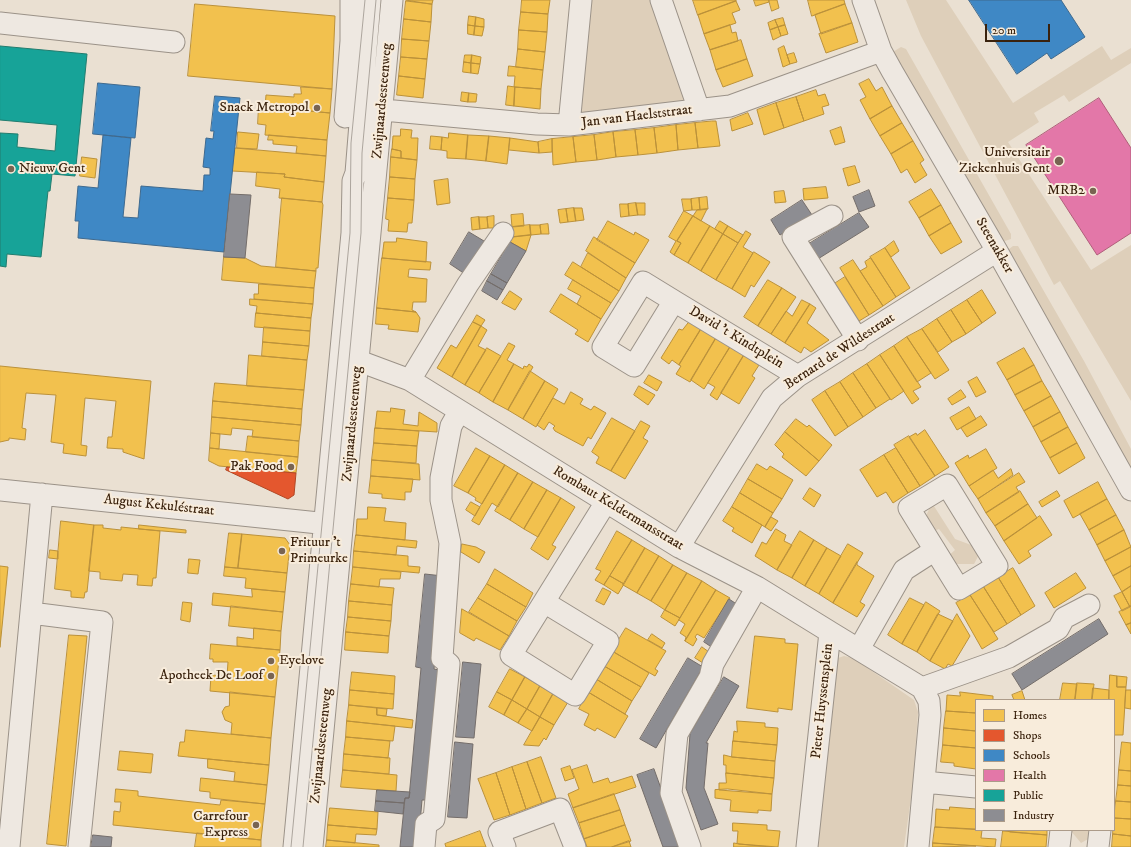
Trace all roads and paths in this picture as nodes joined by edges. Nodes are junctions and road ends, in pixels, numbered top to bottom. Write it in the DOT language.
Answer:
graph roads {
  1 [pos="350,0"];
  2 [pos="370,0"];
  3 [pos="392,0"];
  4 [pos="581,0"];
  5 [pos="661,0"];
  6 [pos="864,0"];
  7 [pos="0,23"];
  8 [pos="174,42"];
  9 [pos="881,51"];
  10 [pos="383,110"];
  11 [pos="699,110"];
  12 [pos="569,125"];
  13 [pos="356,173"];
  14 [pos="832,216"];
  15 [pos="503,233"];
  16 [pos="997,251"];
  17 [pos="674,301"];
  18 [pos="858,340"];
  19 [pos="359,361"];
  20 [pos="798,376"];
  21 [pos="410,380"];
  22 [pos="459,412"];
  23 [pos="0,490"];
  24 [pos="1131,490"];
  25 [pos="42,494"];
  26 [pos="606,502"];
  27 [pos="317,522"];
  28 [pos="343,525"];
  29 [pos="680,547"];
  30 [pos="935,550"];
  31 [pos="757,587"];
  32 [pos="544,602"];
  33 [pos="1089,605"];
  34 [pos="31,613"];
  35 [pos="830,632"];
  36 [pos="859,649"];
  37 [pos="922,688"];
  38 [pos="924,782"];
  39 [pos="975,787"];
  40 [pos="1061,831"];
  41 [pos="1100,831"];
  42 [pos="9,847"];
  43 [pos="79,847"];
  44 [pos="286,847"];
  45 [pos="294,847"];
  46 [pos="300,847"];
  47 [pos="312,847"];
  48 [pos="424,847"];
  49 [pos="505,847"];
  50 [pos="575,847"];
  51 [pos="690,847"];
  52 [pos="807,847"];
  53 [pos="918,847"];
  54 [pos="1059,847"];
  55 [pos="1098,847"];
  1 -- 27 [label="street, Zwijnaardsesteenweg"];
  2 -- 13 [label="street"];
  3 -- 10 [label="street, Zwijnaardsesteenweg"];
  4 -- 12 [label="street"];
  5 -- 11 [label="street"];
  6 -- 9 [label="street, Steenakker"];
  7 -- 8 [label="street"];
  9 -- 11 [label="street, Jan van Haelststraat"];
  9 -- 16 [label="street, Steenakker"];
  10 -- 12 [label="street, Jan van Haelststraat"];
  10 -- 19 [label="street, Zwijnaardsesteenweg"];
  11 -- 12 [label="street, Jan van Haelststraat"];
  13 -- 45 [label="street"];
  13 -- 46 [label="street"];
  14 -- 18 [label="street"];
  15 -- 21 [label="street"];
  16 -- 18 [label="street, Bernard de Wildestraat"];
  16 -- 24 [label="street, Steenakker"];
  17 -- 20 [label="street, David 't Kindtplein"];
  18 -- 20 [label="street, Bernard de Wildestraat"];
  19 -- 21 [label="street, Rombaut Keldermansstraat"];
  19 -- 28 [label="street, Zwijnaardsesteenweg"];
  20 -- 29 [label="street, Bernard de Wildestraat"];
  21 -- 22 [label="street, Rombaut Keldermansstraat"];
  22 -- 26 [label="street, Rombaut Keldermansstraat"];
  22 -- 48 [label="street"];
  23 -- 25 [label="street, August Kekuléstraat"];
  25 -- 27 [label="street, August Kekuléstraat"];
  25 -- 34 [label="street"];
  26 -- 29 [label="street, Rombaut Keldermansstraat"];
  26 -- 32 [label="street"];
  27 -- 28 [label="street, August Kekuléstraat"];
  27 -- 44 [label="street, Zwijnaardsesteenweg"];
  28 -- 47 [label="street, Zwijnaardsesteenweg"];
  29 -- 31 [label="street, Rombaut Keldermansstraat"];
  30 -- 30 [label="street"];
  30 -- 36 [label="street"];
  31 -- 35 [label="street, Rombaut Keldermansstraat"];
  31 -- 51 [label="street"];
  32 -- 32 [label="street"];
  33 -- 37 [label="street"];
  34 -- 42 [label="street"];
  34 -- 43 [label="street"];
  35 -- 36 [label="street, Pieter Huyssensplein"];
  35 -- 52 [label="street, Pieter Huyssensplein"];
  36 -- 37 [label="street, Pieter Huyssensplein"];
  37 -- 38 [label="street"];
  38 -- 39 [label="street"];
  38 -- 53 [label="street"];
  40 -- 54 [label="street"];
  41 -- 55 [label="street"];
  49 -- 50 [label="street"];
}
